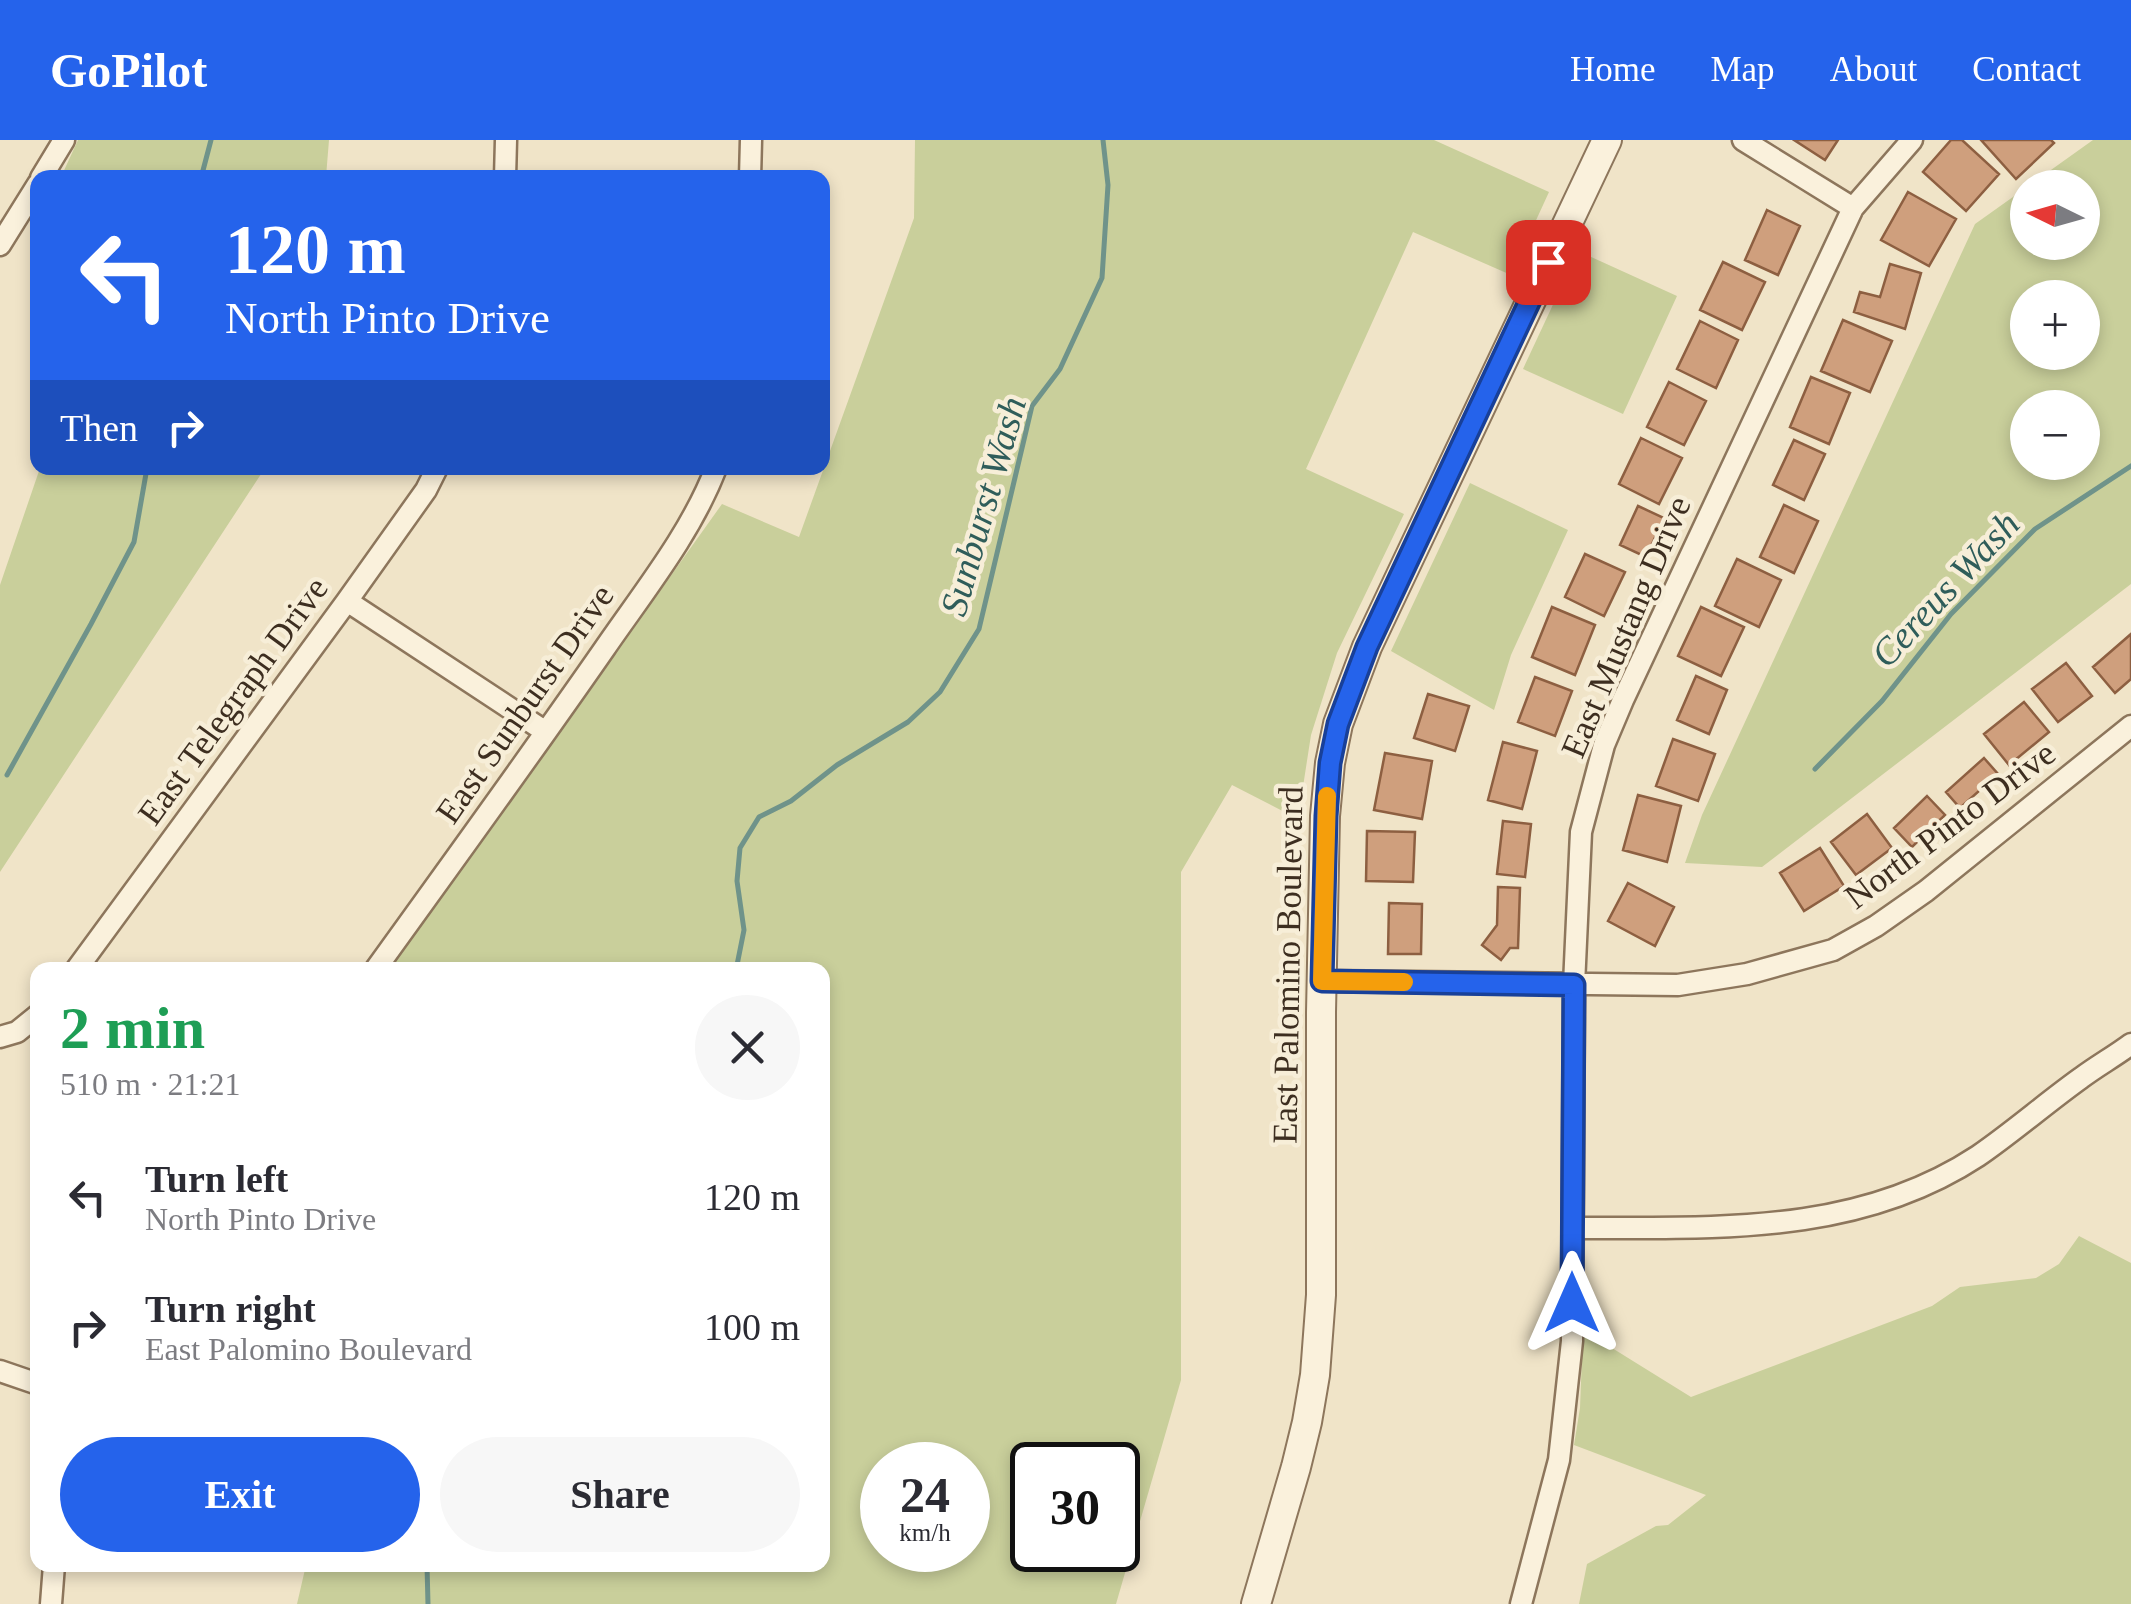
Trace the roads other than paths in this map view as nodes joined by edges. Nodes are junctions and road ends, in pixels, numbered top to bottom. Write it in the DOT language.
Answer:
graph roads {
  1 [pos="64,140"];
  2 [pos="506,140"];
  3 [pos="751,140"];
  4 [pos="1607,140"];
  5 [pos="1743,140"];
  6 [pos="1912,140"];
  7 [pos="46,170"];
  8 [pos="505,170"];
  9 [pos="750,170"];
  10 [pos="30,196"];
  11 [pos="1853,208"];
  12 [pos="0,246"];
  13 [pos="434,475"];
  14 [pos="713,475"];
  15 [pos="346,601"];
  16 [pos="2131,726"];
  17 [pos="546,732"];
  18 [pos="82,962"];
  19 [pos="381,962"];
  20 [pos="1322,981"];
  21 [pos="1574,985"];
  22 [pos="30,1021"];
  23 [pos="0,1037"];
  24 [pos="2131,1044"];
  25 [pos="1572,1228"];
  26 [pos="0,1371"];
  27 [pos="30,1381"];
  28 [pos="53,1572"];
  29 [pos="51,1604"];
  30 [pos="1256,1604"];
  31 [pos="1521,1604"];
  1 -- 7 [label="street"];
  2 -- 8 [label="street"];
  3 -- 9 [label="street"];
  4 -- 20 [label="street, East Palomino Boulevard"];
  5 -- 11 [label="street"];
  6 -- 11 [label="street, East Mustang Drive"];
  10 -- 12 [label="street"];
  11 -- 21 [label="street, East Mustang Drive"];
  13 -- 15 [label="street, East Telegraph Drive"];
  14 -- 17 [label="street, East Sunburst Drive"];
  15 -- 17 [label="street"];
  15 -- 18 [label="street, East Telegraph Drive"];
  16 -- 21 [label="street, North Pinto Drive"];
  17 -- 19 [label="street, East Sunburst Drive"];
  20 -- 21 [label="street, North Pinto Drive"];
  20 -- 30 [label="street, East Palomino Boulevard"];
  21 -- 25 [label="street, East Mustang Drive"];
  22 -- 23 [label="street"];
  24 -- 25 [label="street"];
  25 -- 31 [label="street, East Mustang Drive"];
  26 -- 27 [label="street"];
  28 -- 29 [label="street"];
}
